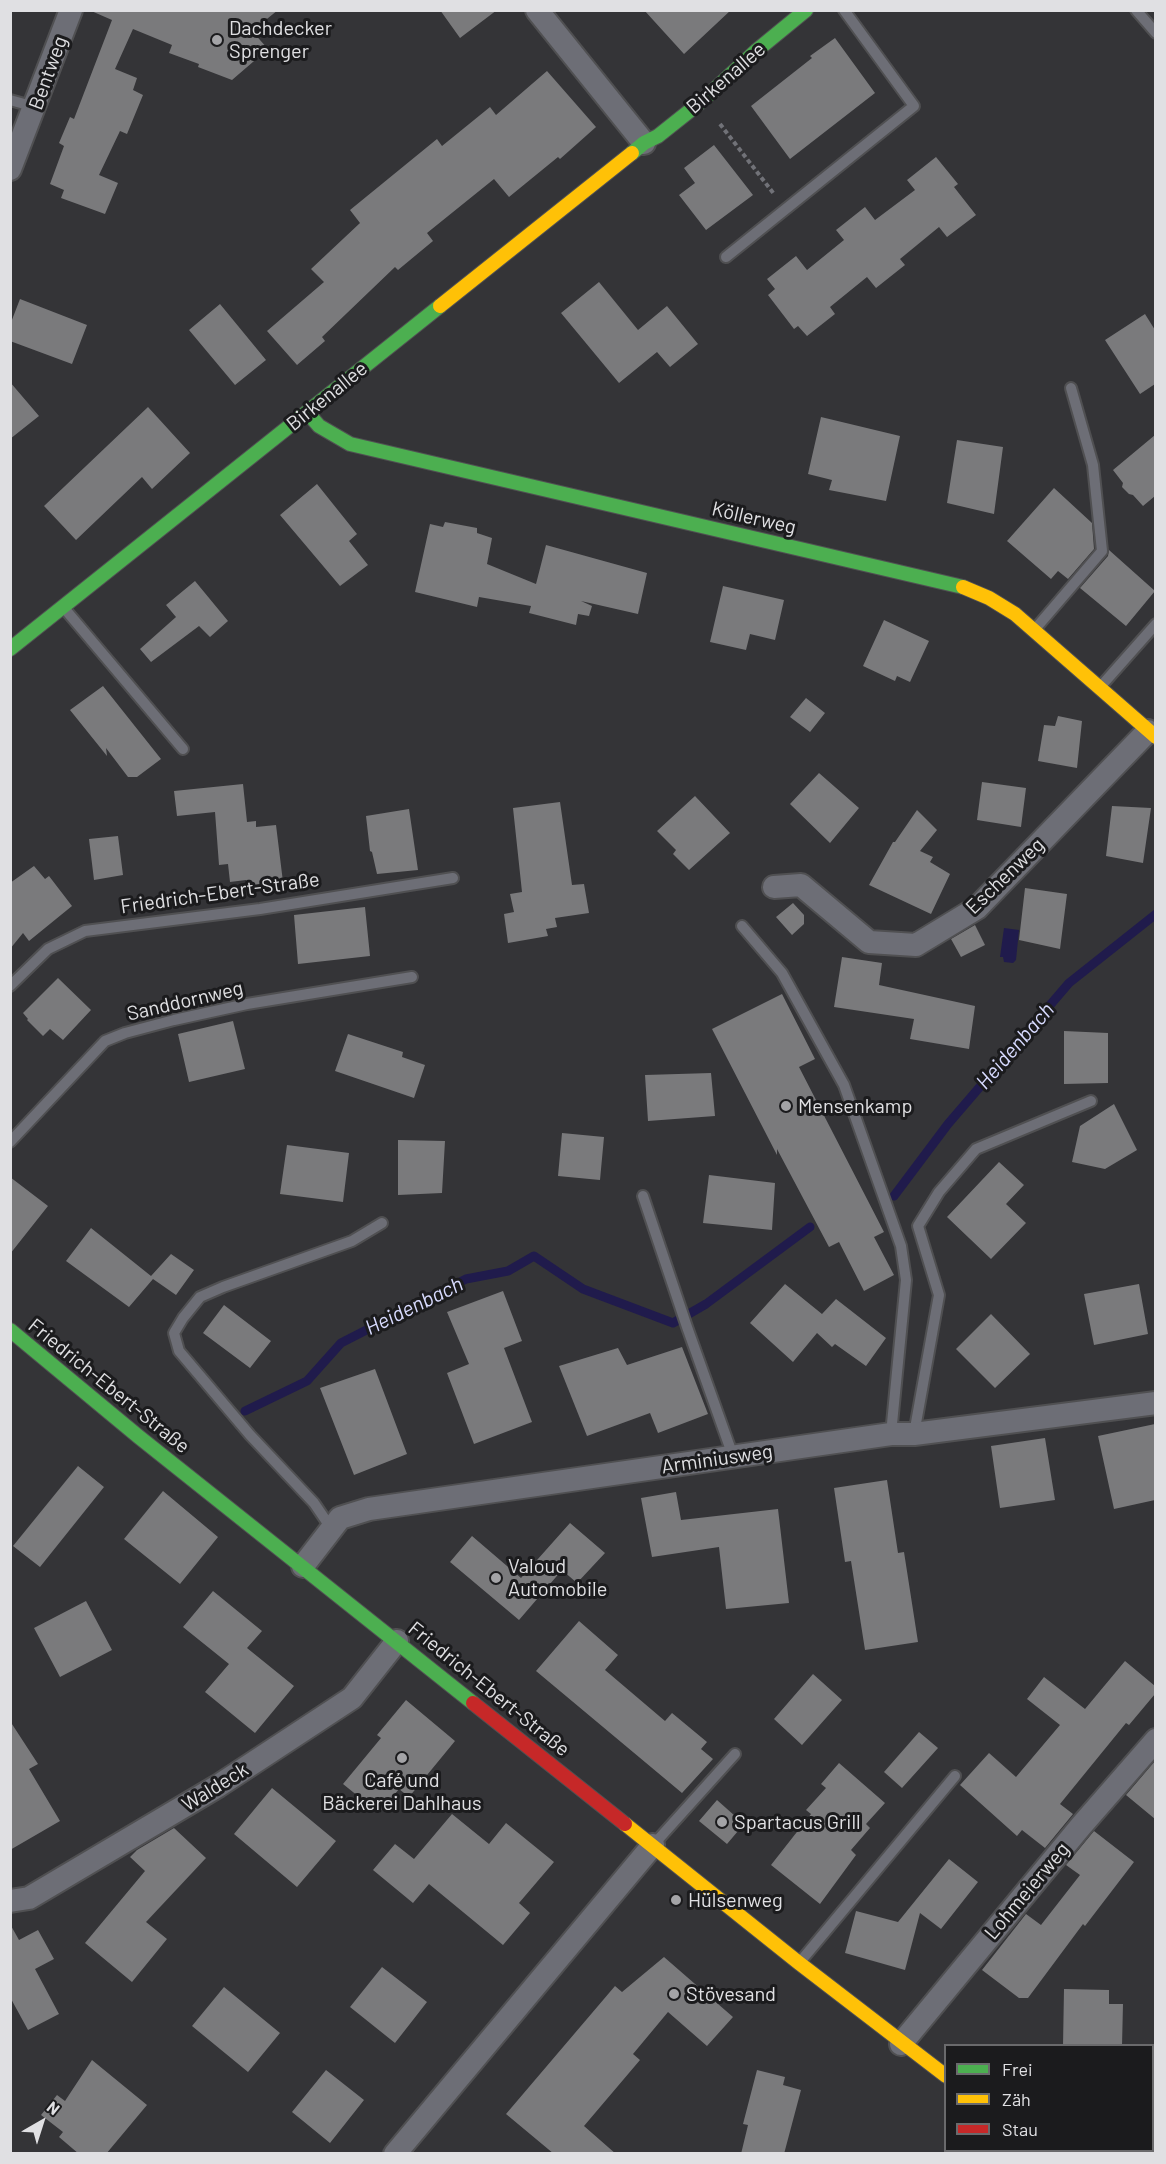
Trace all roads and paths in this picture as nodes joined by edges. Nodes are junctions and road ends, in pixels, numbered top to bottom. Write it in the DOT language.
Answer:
graph roads {
  1 [pos="71,10"];
  2 [pos="537,10"];
  3 [pos="806,10"];
  4 [pos="844,10"];
  5 [pos="1136,10"];
  6 [pos="1155,33"];
  7 [pos="10,100"];
  8 [pos="702,101"];
  9 [pos="36,107"];
  10 [pos="644,143"];
  11 [pos="10,169"];
  12 [pos="785,209"];
  13 [pos="726,257"];
  14 [pos="1071,388"];
  15 [pos="307,412"];
  16 [pos="64,608"];
  17 [pos="1155,624"];
  18 [pos="1034,631"];
  19 [pos="10,649"];
  20 [pos="1099,688"];
  21 [pos="1152,734"];
  22 [pos="183,749"];
  23 [pos="453,878"];
  24 [pos="774,887"];
  25 [pos="742,926"];
  26 [pos="412,977"];
  27 [pos="10,986"];
  28 [pos="1091,1101"];
  29 [pos="10,1142"];
  30 [pos="644,1196"];
  31 [pos="382,1223"];
  32 [pos="10,1330"];
  33 [pos="1155,1403"];
  34 [pos="891,1434"];
  35 [pos="914,1434"];
  36 [pos="734,1456"];
  37 [pos="331,1528"];
  38 [pos="303,1566"];
  39 [pos="397,1641"];
  40 [pos="1155,1740"];
  41 [pos="735,1754"];
  42 [pos="956,1776"];
  43 [pos="653,1845"];
  44 [pos="10,1901"];
  45 [pos="799,1963"];
  46 [pos="901,2044"];
  47 [pos="944,2075"];
  48 [pos="395,2154"];
  1 -- 9 [label="street, Bentweg"];
  2 -- 10 [label="street"];
  3 -- 8 [label="street, Birkenallee"];
  4 -- 12 [label="lane"];
  5 -- 6 [label="lane"];
  7 -- 9 [label="lane"];
  8 -- 10 [label="street, Birkenallee"];
  8 -- 12 [label="path"];
  9 -- 11 [label="street, Bentweg"];
  10 -- 15 [label="street, Birkenallee"];
  12 -- 13 [label="lane"];
  14 -- 18 [label="lane"];
  15 -- 16 [label="street, Birkenallee"];
  15 -- 18 [label="street, Köllerweg"];
  16 -- 19 [label="street, Birkenallee"];
  16 -- 22 [label="lane"];
  17 -- 20 [label="lane"];
  18 -- 20 [label="street, Köllerweg"];
  20 -- 21 [label="street, Köllerweg"];
  21 -- 24 [label="street, Eschenweg"];
  23 -- 27 [label="lane, Friedrich-Ebert-Straße"];
  25 -- 34 [label="lane"];
  26 -- 29 [label="lane, Sanddornweg"];
  28 -- 35 [label="lane"];
  30 -- 36 [label="lane"];
  31 -- 37 [label="lane"];
  32 -- 38 [label="street, Friedrich-Ebert-Straße"];
  33 -- 35 [label="street, Arminiusweg"];
  34 -- 35 [label="street, Arminiusweg"];
  34 -- 36 [label="street, Arminiusweg"];
  36 -- 37 [label="street, Arminiusweg"];
  37 -- 38 [label="street, Arminiusweg"];
  38 -- 39 [label="street, Friedrich-Ebert-Straße"];
  39 -- 43 [label="street, Friedrich-Ebert-Straße"];
  39 -- 44 [label="street, Waldeck"];
  40 -- 46 [label="street, Lohmeierweg"];
  41 -- 43 [label="lane"];
  42 -- 45 [label="lane"];
  43 -- 45 [label="street, Friedrich-Ebert-Straße"];
  43 -- 48 [label="street"];
  45 -- 46 [label="street, Friedrich-Ebert-Straße"];
  46 -- 47 [label="street, Friedrich-Ebert-Straße"];
}
